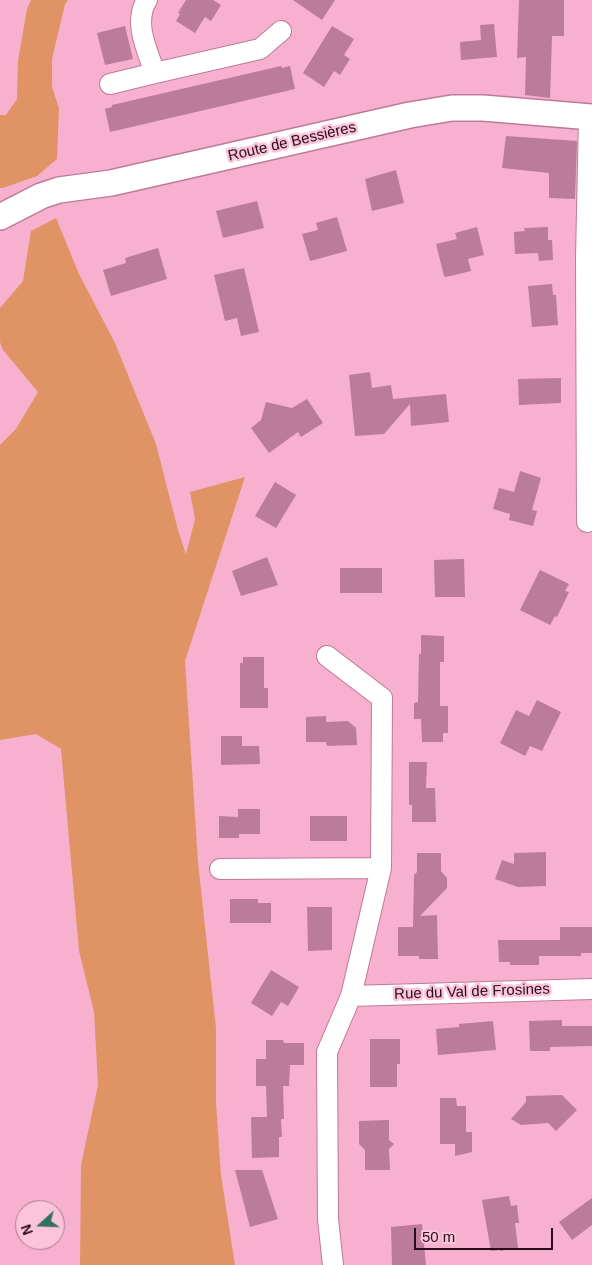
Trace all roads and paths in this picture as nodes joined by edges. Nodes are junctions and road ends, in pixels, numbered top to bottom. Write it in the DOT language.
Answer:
graph roads {
  1 [pos="147,0"];
  2 [pos="281,31"];
  3 [pos="154,72"];
  4 [pos="110,84"];
  5 [pos="590,117"];
  6 [pos="0,217"];
  7 [pos="587,522"];
  8 [pos="327,656"];
  9 [pos="381,868"];
  10 [pos="220,869"];
  11 [pos="592,988"];
  12 [pos="351,996"];
  13 [pos="333,1265"];
  1 -- 3 [label="street"];
  2 -- 3 [label="street"];
  3 -- 4 [label="street"];
  5 -- 6 [label="main road, Route de Bessières"];
  5 -- 7 [label="street"];
  8 -- 9 [label="street"];
  9 -- 10 [label="street"];
  9 -- 12 [label="street"];
  11 -- 12 [label="street, Rue du Val de Frosines"];
  12 -- 13 [label="street"];
}
